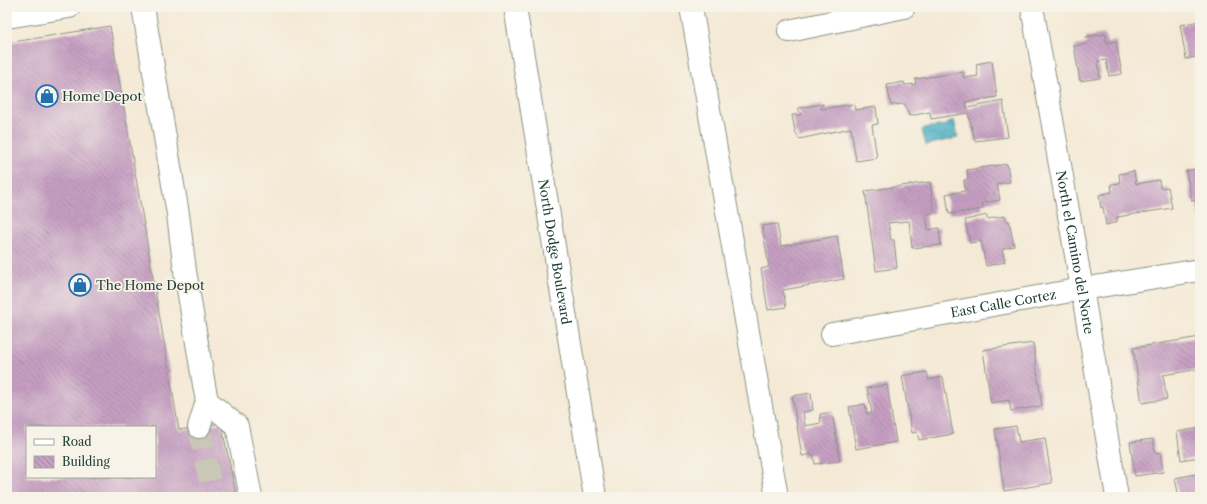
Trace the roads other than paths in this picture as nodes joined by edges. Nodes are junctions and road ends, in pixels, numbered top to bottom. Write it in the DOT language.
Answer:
graph roads {
  1 [pos="69,7"];
  2 [pos="143,7"];
  3 [pos="516,7"];
  4 [pos="691,7"];
  5 [pos="904,7"];
  6 [pos="1032,7"];
  7 [pos="858,12"];
  8 [pos="7,17"];
  9 [pos="789,31"];
  10 [pos="1200,270"];
  11 [pos="1082,289"];
  12 [pos="832,334"];
  13 [pos="207,401"];
  14 [pos="199,427"];
  15 [pos="251,497"];
  16 [pos="595,497"];
  17 [pos="777,497"];
  18 [pos="1117,497"];
  1 -- 8 [label="street"];
  2 -- 13 [label="street"];
  3 -- 16 [label="street, North Dodge Boulevard"];
  4 -- 17 [label="street"];
  5 -- 7 [label="street"];
  6 -- 11 [label="street, North el Camino del Norte"];
  7 -- 9 [label="street"];
  10 -- 11 [label="street, East Calle Cortez"];
  11 -- 12 [label="street, East Calle Cortez"];
  11 -- 18 [label="street, North el Camino del Norte"];
  13 -- 14 [label="street"];
  13 -- 15 [label="street"];
}
